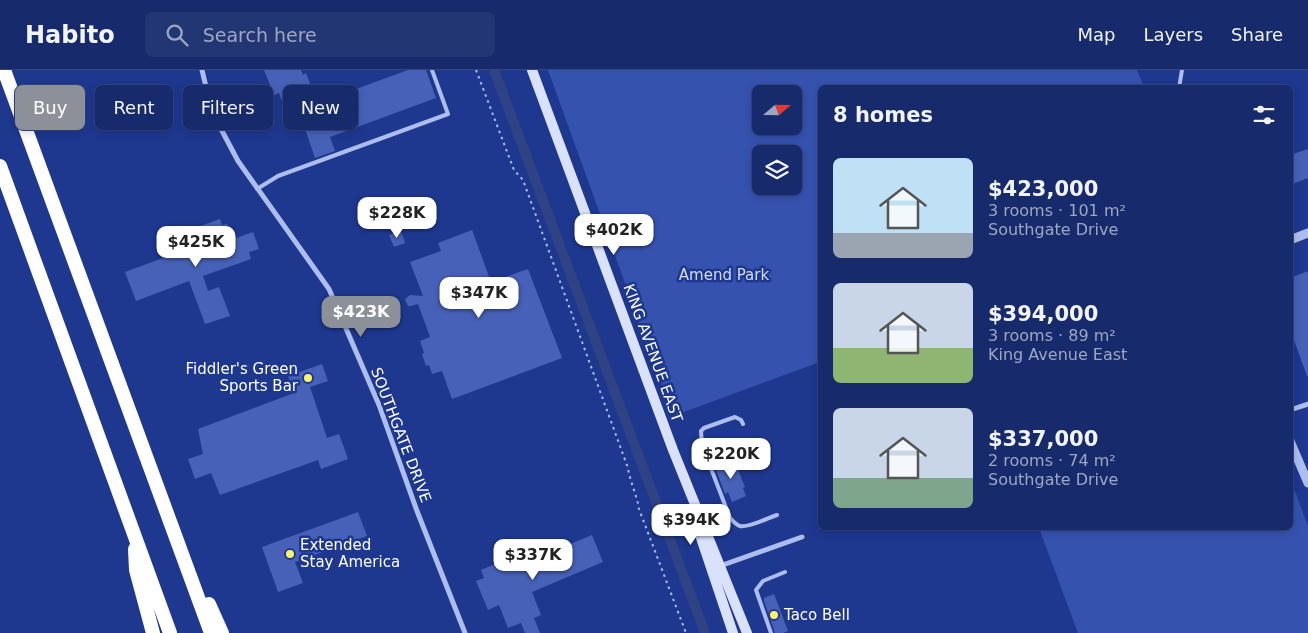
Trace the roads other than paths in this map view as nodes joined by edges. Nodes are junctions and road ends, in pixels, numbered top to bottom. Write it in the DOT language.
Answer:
graph roads {
  1 [pos="4,70"];
  2 [pos="202,70"];
  3 [pos="432,70"];
  4 [pos="532,70"];
  5 [pos="1182,70"];
  6 [pos="1180,85"];
  7 [pos="0,166"];
  8 [pos="257,189"];
  9 [pos="1308,233"];
  10 [pos="1293,239"];
  11 [pos="1308,404"];
  12 [pos="1293,409"];
  13 [pos="743,424"];
  14 [pos="1293,448"];
  15 [pos="673,450"];
  16 [pos="153,477"];
  17 [pos="1308,483"];
  18 [pos="777,515"];
  19 [pos="134,536"];
  20 [pos="802,537"];
  21 [pos="720,567"];
  22 [pos="785,572"];
  23 [pos="153,633"];
  24 [pos="170,633"];
  25 [pos="211,633"];
  26 [pos="222,633"];
  27 [pos="465,633"];
  28 [pos="733,633"];
  29 [pos="747,633"];
  30 [pos="771,633"];
  1 -- 16 [label="highway"];
  2 -- 8 [label="street, SOUTHGATE DRIVE"];
  3 -- 8 [label="lane"];
  4 -- 15 [label="main road, KING AVENUE EAST"];
  5 -- 6 [label="lane"];
  7 -- 19 [label="highway"];
  8 -- 27 [label="street, SOUTHGATE DRIVE"];
  9 -- 10 [label="street"];
  11 -- 12 [label="street"];
  13 -- 18 [label="lane"];
  14 -- 17 [label="street"];
  15 -- 21 [label="main road, KING AVENUE EAST"];
  15 -- 28 [label="main road, KING AVENUE EAST"];
  16 -- 25 [label="highway"];
  16 -- 26 [label="highway"];
  19 -- 23 [label="highway"];
  19 -- 24 [label="highway"];
  20 -- 21 [label="street"];
  21 -- 29 [label="main road, KING AVENUE EAST"];
  22 -- 30 [label="lane"];
}
